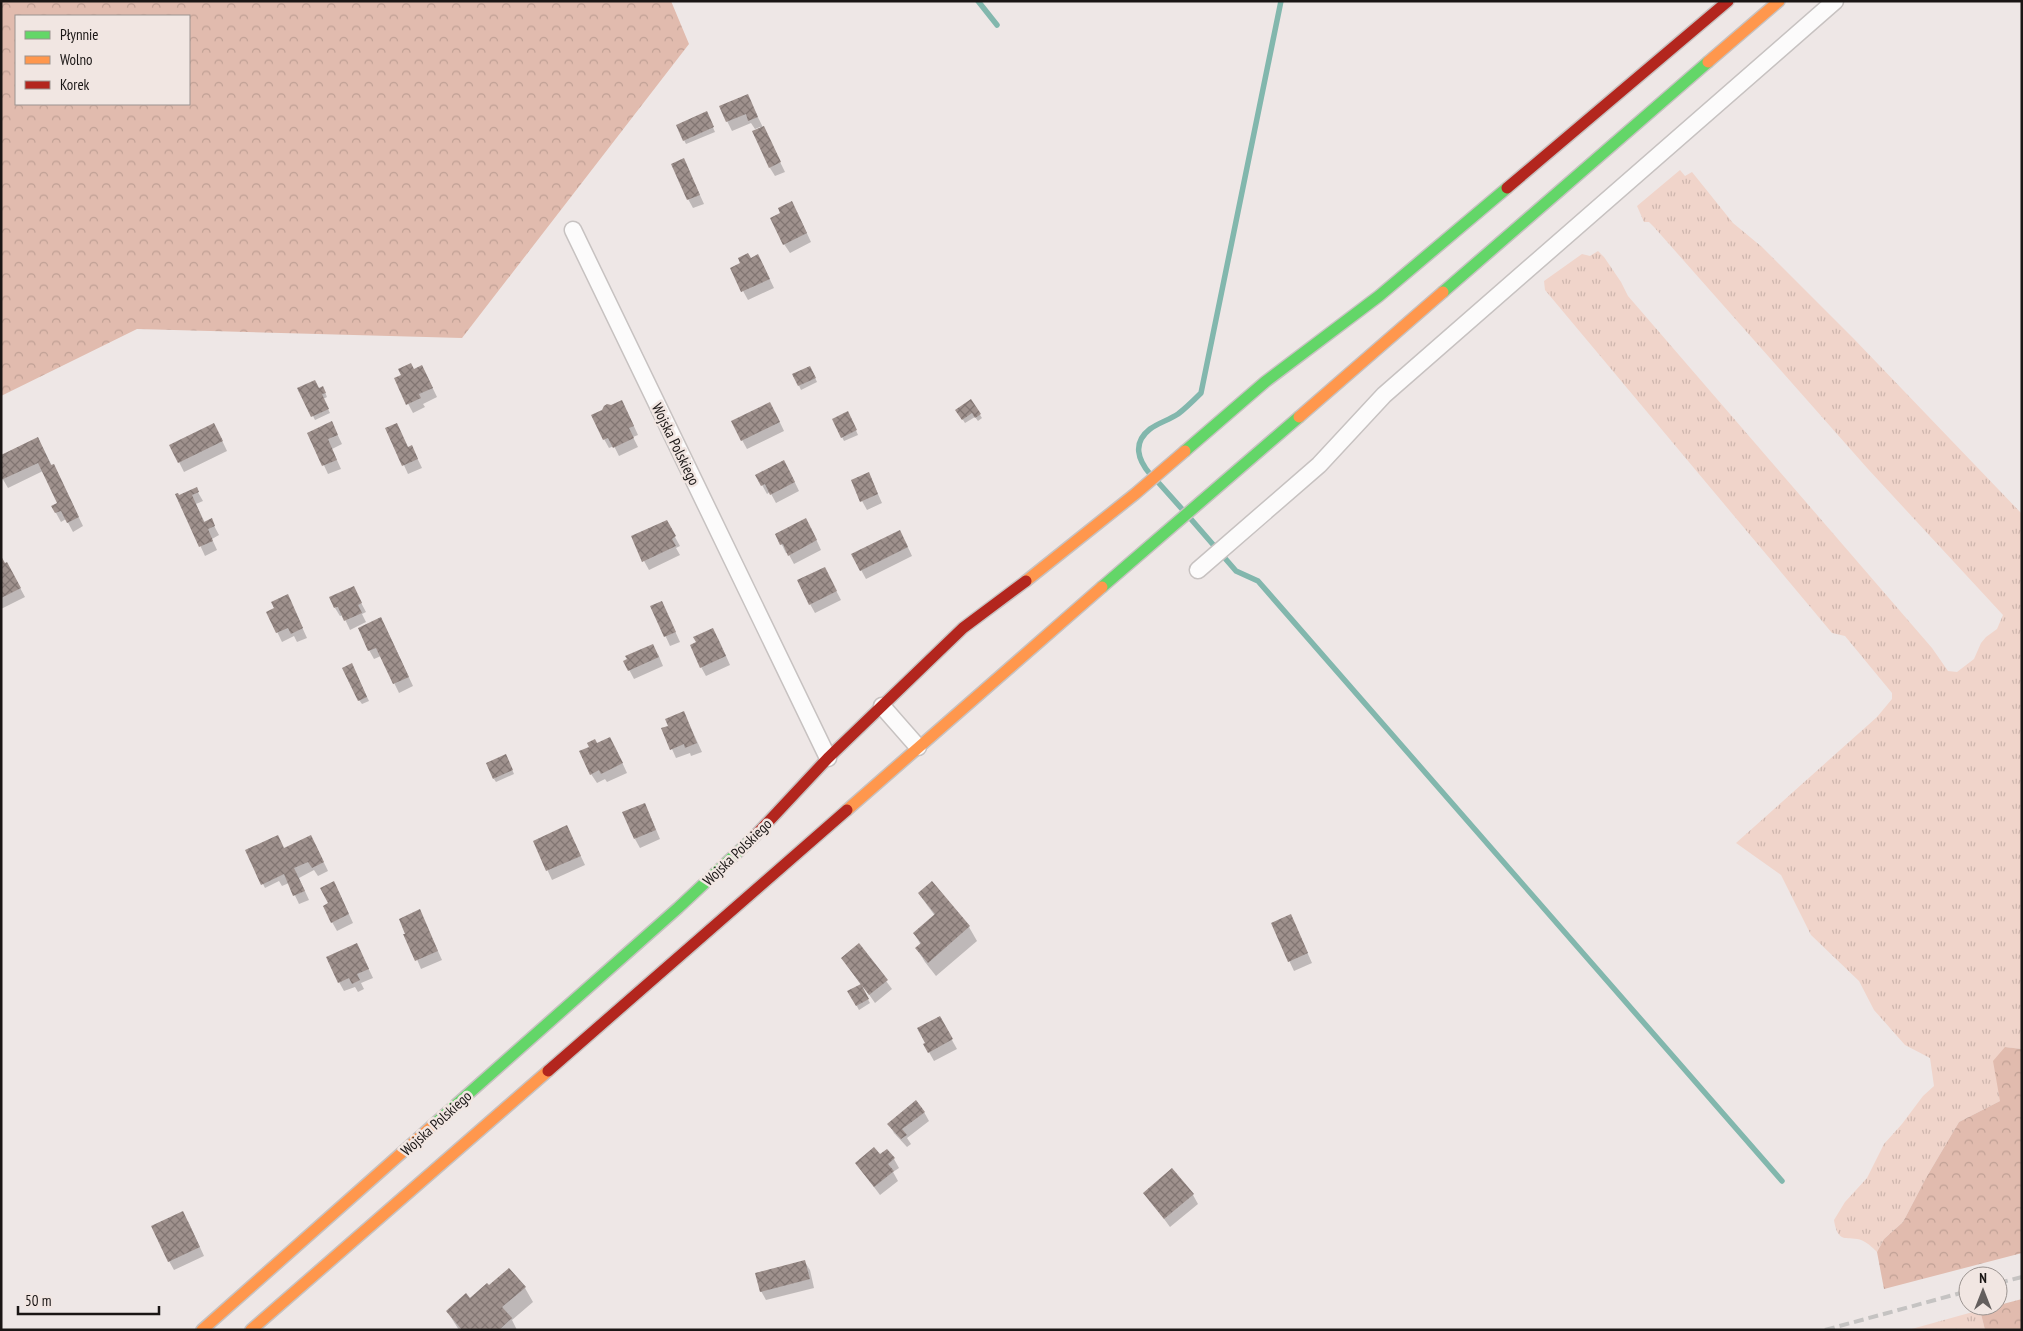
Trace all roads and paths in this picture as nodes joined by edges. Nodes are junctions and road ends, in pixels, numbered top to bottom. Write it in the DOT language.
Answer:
graph roads {
  1 [pos="1728,1"];
  2 [pos="1779,1"];
  3 [pos="1836,1"];
  4 [pos="573,230"];
  5 [pos="1198,570"];
  6 [pos="882,706"];
  7 [pos="918,747"];
  8 [pos="828,758"];
  9 [pos="202,1330"];
  10 [pos="250,1330"];
  1 -- 6 [label="street"];
  2 -- 7 [label="street"];
  3 -- 5 [label="street"];
  4 -- 8 [label="street, Wojska Polskiego"];
  6 -- 7 [label="street"];
  6 -- 8 [label="street"];
  7 -- 10 [label="street"];
  8 -- 9 [label="street, Wojska Polskiego"];
}
